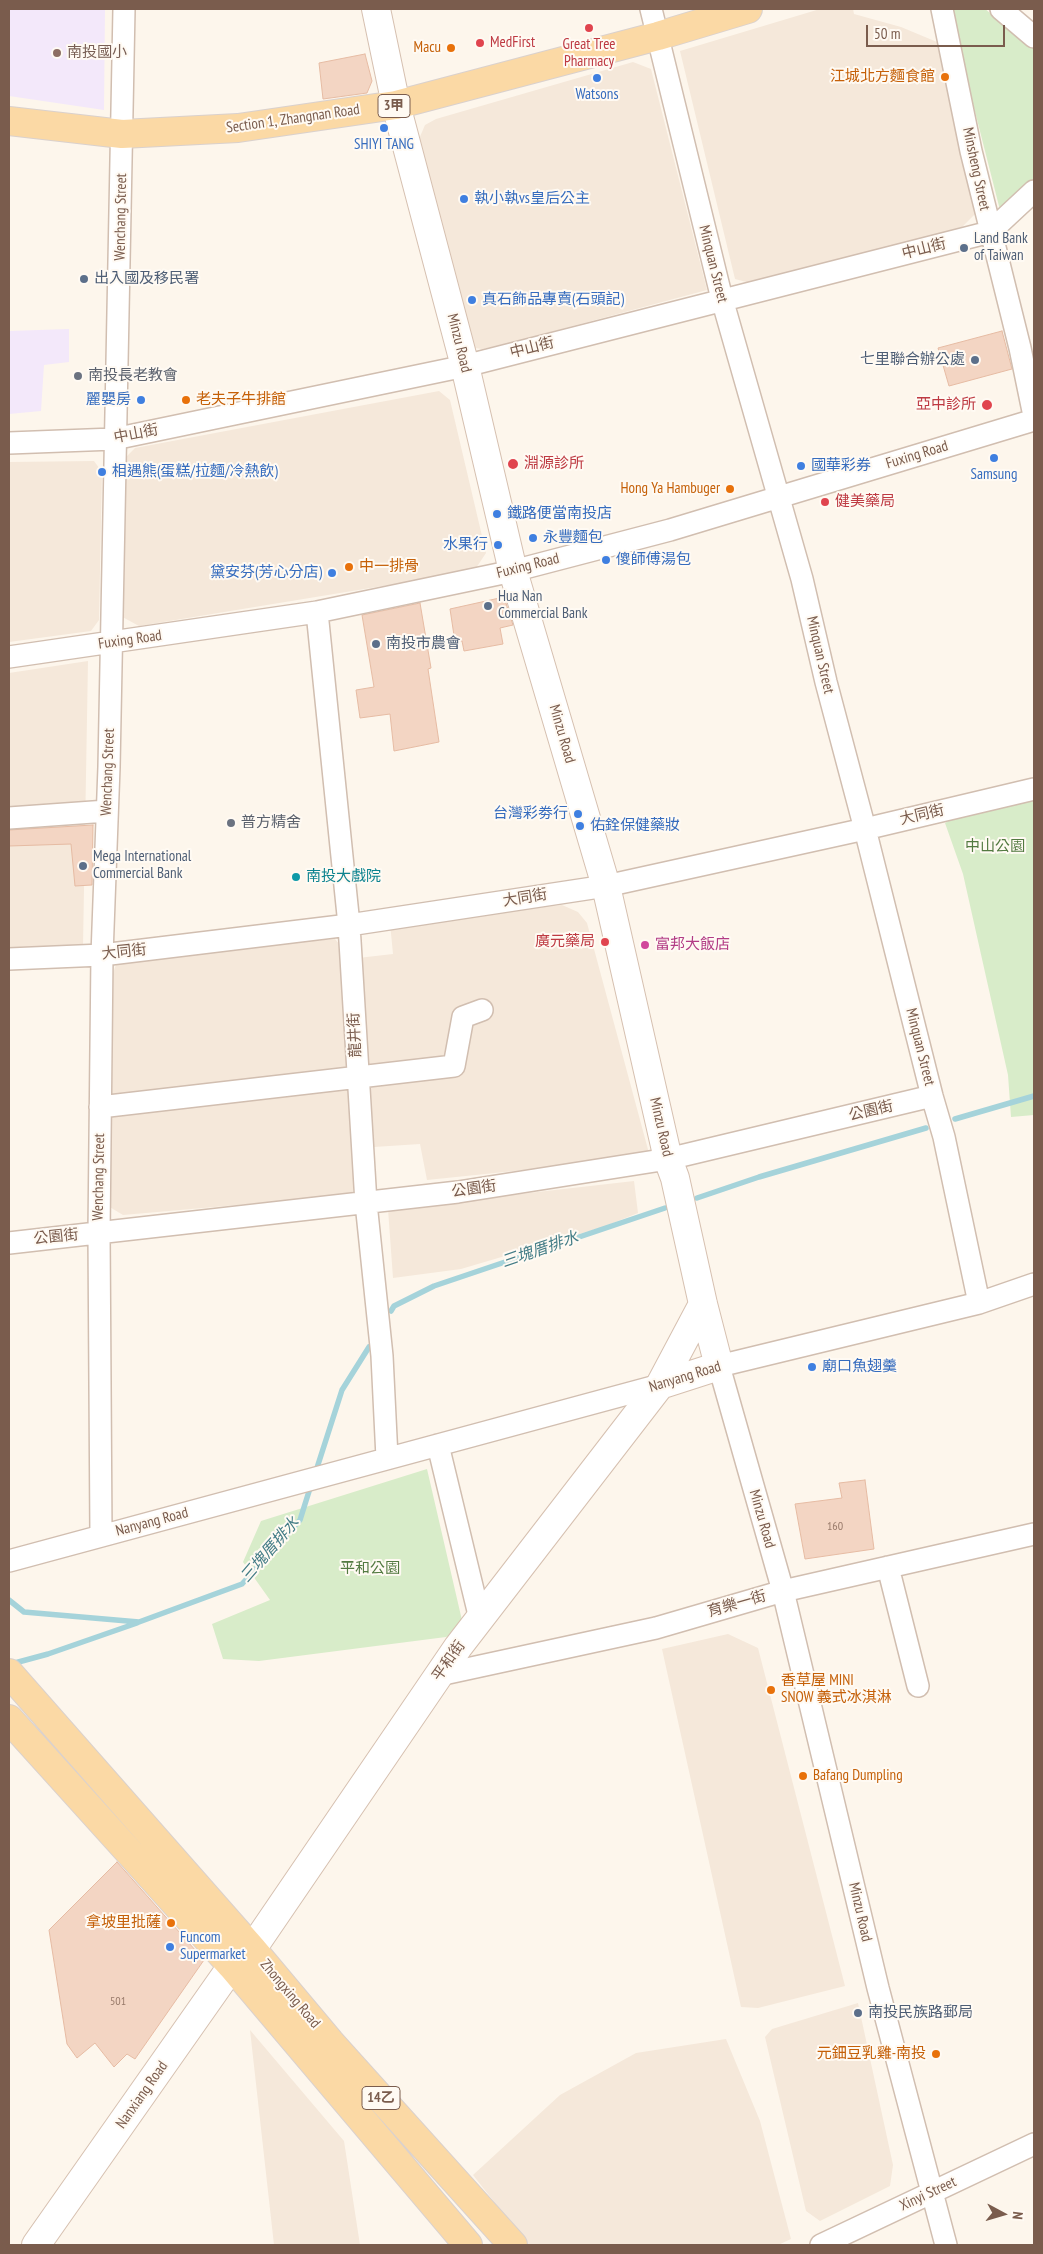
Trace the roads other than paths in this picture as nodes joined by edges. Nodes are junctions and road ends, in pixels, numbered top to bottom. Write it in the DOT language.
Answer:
graph roads {
  1 [pos="124,9"];
  2 [pos="376,9"];
  3 [pos="651,9"];
  4 [pos="748,9"];
  5 [pos="942,9"];
  6 [pos="1001,9"];
  7 [pos="658,36"];
  8 [pos="1034,37"];
  9 [pos="396,105"];
  10 [pos="9,121"];
  11 [pos="122,134"];
  12 [pos="1034,191"];
  13 [pos="990,232"];
  14 [pos="722,299"];
  15 [pos="465,366"];
  16 [pos="1034,416"];
  17 [pos="1034,420"];
  18 [pos="114,439"];
  19 [pos="9,443"];
  20 [pos="778,497"];
  21 [pos="513,571"];
  22 [pos="317,612"];
  23 [pos="111,644"];
  24 [pos="9,657"];
  25 [pos="1034,788"];
  26 [pos="107,811"];
  27 [pos="9,818"];
  28 [pos="865,829"];
  29 [pos="606,886"];
  30 [pos="349,925"];
  31 [pos="102,954"];
  32 [pos="9,958"];
  33 [pos="482,1010"];
  34 [pos="357,1078"];
  35 [pos="932,1096"];
  36 [pos="100,1107"];
  37 [pos="668,1159"];
  38 [pos="366,1203"];
  39 [pos="99,1233"];
  40 [pos="9,1243"];
  41 [pos="1034,1284"];
  42 [pos="979,1303"];
  43 [pos="703,1304"];
  44 [pos="719,1366"];
  45 [pos="660,1384"];
  46 [pos="438,1445"];
  47 [pos="388,1458"];
  48 [pos="1034,1534"];
  49 [pos="101,1536"];
  50 [pos="9,1561"];
  51 [pos="888,1567"];
  52 [pos="783,1591"];
  53 [pos="480,1619"];
  54 [pos="9,1673"];
  55 [pos="439,1674"];
  56 [pos="918,1686"];
  57 [pos="9,1719"];
  58 [pos="242,1957"];
  59 [pos="1034,2144"];
  60 [pos="932,2192"];
  61 [pos="36,2245"];
  62 [pos="468,2245"];
  63 [pos="513,2245"];
  64 [pos="821,2245"];
  65 [pos="946,2245"];
  1 -- 11 [label="street, Wenchang Street"];
  2 -- 9 [label="main road, Minzu Road"];
  3 -- 7 [label="street, Minquan Street"];
  4 -- 7 [label="main road, 3甲"];
  5 -- 13 [label="street, Minsheng Street"];
  6 -- 8 [label="street"];
  7 -- 9 [label="main road, Section 1, Zhangnan Road / 3甲"];
  7 -- 14 [label="street, Minquan Street"];
  9 -- 11 [label="main road, Section 1, Zhangnan Road / 3甲"];
  9 -- 15 [label="main road, Minzu Road"];
  10 -- 11 [label="main road, Section 1, Zhangnan Road / 3甲"];
  11 -- 18 [label="street, Wenchang Street"];
  12 -- 13 [label="street, 中山街"];
  13 -- 14 [label="street, 中山街"];
  13 -- 16 [label="street, Minsheng Street"];
  14 -- 15 [label="street, 中山街"];
  14 -- 20 [label="street, Minquan Street"];
  15 -- 18 [label="street, 中山街"];
  15 -- 21 [label="main road, Minzu Road"];
  17 -- 20 [label="street, Fuxing Road"];
  18 -- 19 [label="street, 中山街"];
  18 -- 23 [label="street, Wenchang Street"];
  20 -- 21 [label="street, Fuxing Road"];
  20 -- 28 [label="street, Minquan Street"];
  21 -- 22 [label="street, Fuxing Road"];
  21 -- 29 [label="main road, Minzu Road"];
  22 -- 23 [label="street, Fuxing Road"];
  22 -- 30 [label="street, 龍井街"];
  23 -- 24 [label="street, Fuxing Road"];
  23 -- 26 [label="street, Wenchang Street"];
  25 -- 28 [label="street, 大同街"];
  26 -- 27 [label="street"];
  26 -- 31 [label="street, Wenchang Street"];
  28 -- 29 [label="street, 大同街"];
  28 -- 35 [label="street, Minquan Street"];
  29 -- 30 [label="street, 大同街"];
  29 -- 37 [label="main road, Minzu Road"];
  30 -- 31 [label="street, 大同街"];
  30 -- 34 [label="street, 龍井街"];
  31 -- 32 [label="street, 大同街"];
  31 -- 36 [label="street, Wenchang Street"];
  33 -- 34 [label="street"];
  34 -- 36 [label="street"];
  34 -- 38 [label="street, 龍井街"];
  35 -- 37 [label="street, 公園街"];
  35 -- 42 [label="street, Minquan Street"];
  36 -- 39 [label="street, Wenchang Street"];
  37 -- 38 [label="street, 公園街"];
  37 -- 43 [label="main road, Minzu Road"];
  38 -- 39 [label="street, 公園街"];
  38 -- 47 [label="street, 龍井街"];
  39 -- 40 [label="street, 公園街"];
  39 -- 49 [label="street, Wenchang Street"];
  41 -- 42 [label="street, Nanyang Road"];
  42 -- 44 [label="street, Nanyang Road"];
  43 -- 44 [label="main road, Minzu Road"];
  43 -- 45 [label="main road, 平和街"];
  44 -- 45 [label="main road, Nanyang Road"];
  44 -- 52 [label="street, Minzu Road"];
  45 -- 46 [label="street, Nanyang Road"];
  45 -- 53 [label="main road, 平和街"];
  46 -- 47 [label="street, Nanyang Road"];
  46 -- 53 [label="street"];
  47 -- 49 [label="street, Nanyang Road"];
  48 -- 51 [label="street, 育樂一街"];
  49 -- 50 [label="street, Nanyang Road"];
  51 -- 52 [label="street, 育樂一街"];
  51 -- 56 [label="street"];
  52 -- 55 [label="street, 育樂一街"];
  52 -- 60 [label="street, Minzu Road"];
  53 -- 55 [label="main road, 平和街"];
  54 -- 58 [label="main road, Zhongxing Road / 14乙"];
  55 -- 58 [label="main road, 平和街"];
  57 -- 58 [label="main road, Zhongxing Road / 14乙"];
  58 -- 61 [label="main road, Nanxiang Road"];
  58 -- 62 [label="main road, Zhongxing Road / 14乙"];
  58 -- 63 [label="main road, Zhongxing Road / 14乙"];
  59 -- 60 [label="street, Xinyi Street"];
  60 -- 64 [label="street, Xinyi Street"];
  60 -- 65 [label="street, Minzu Road"];
}
